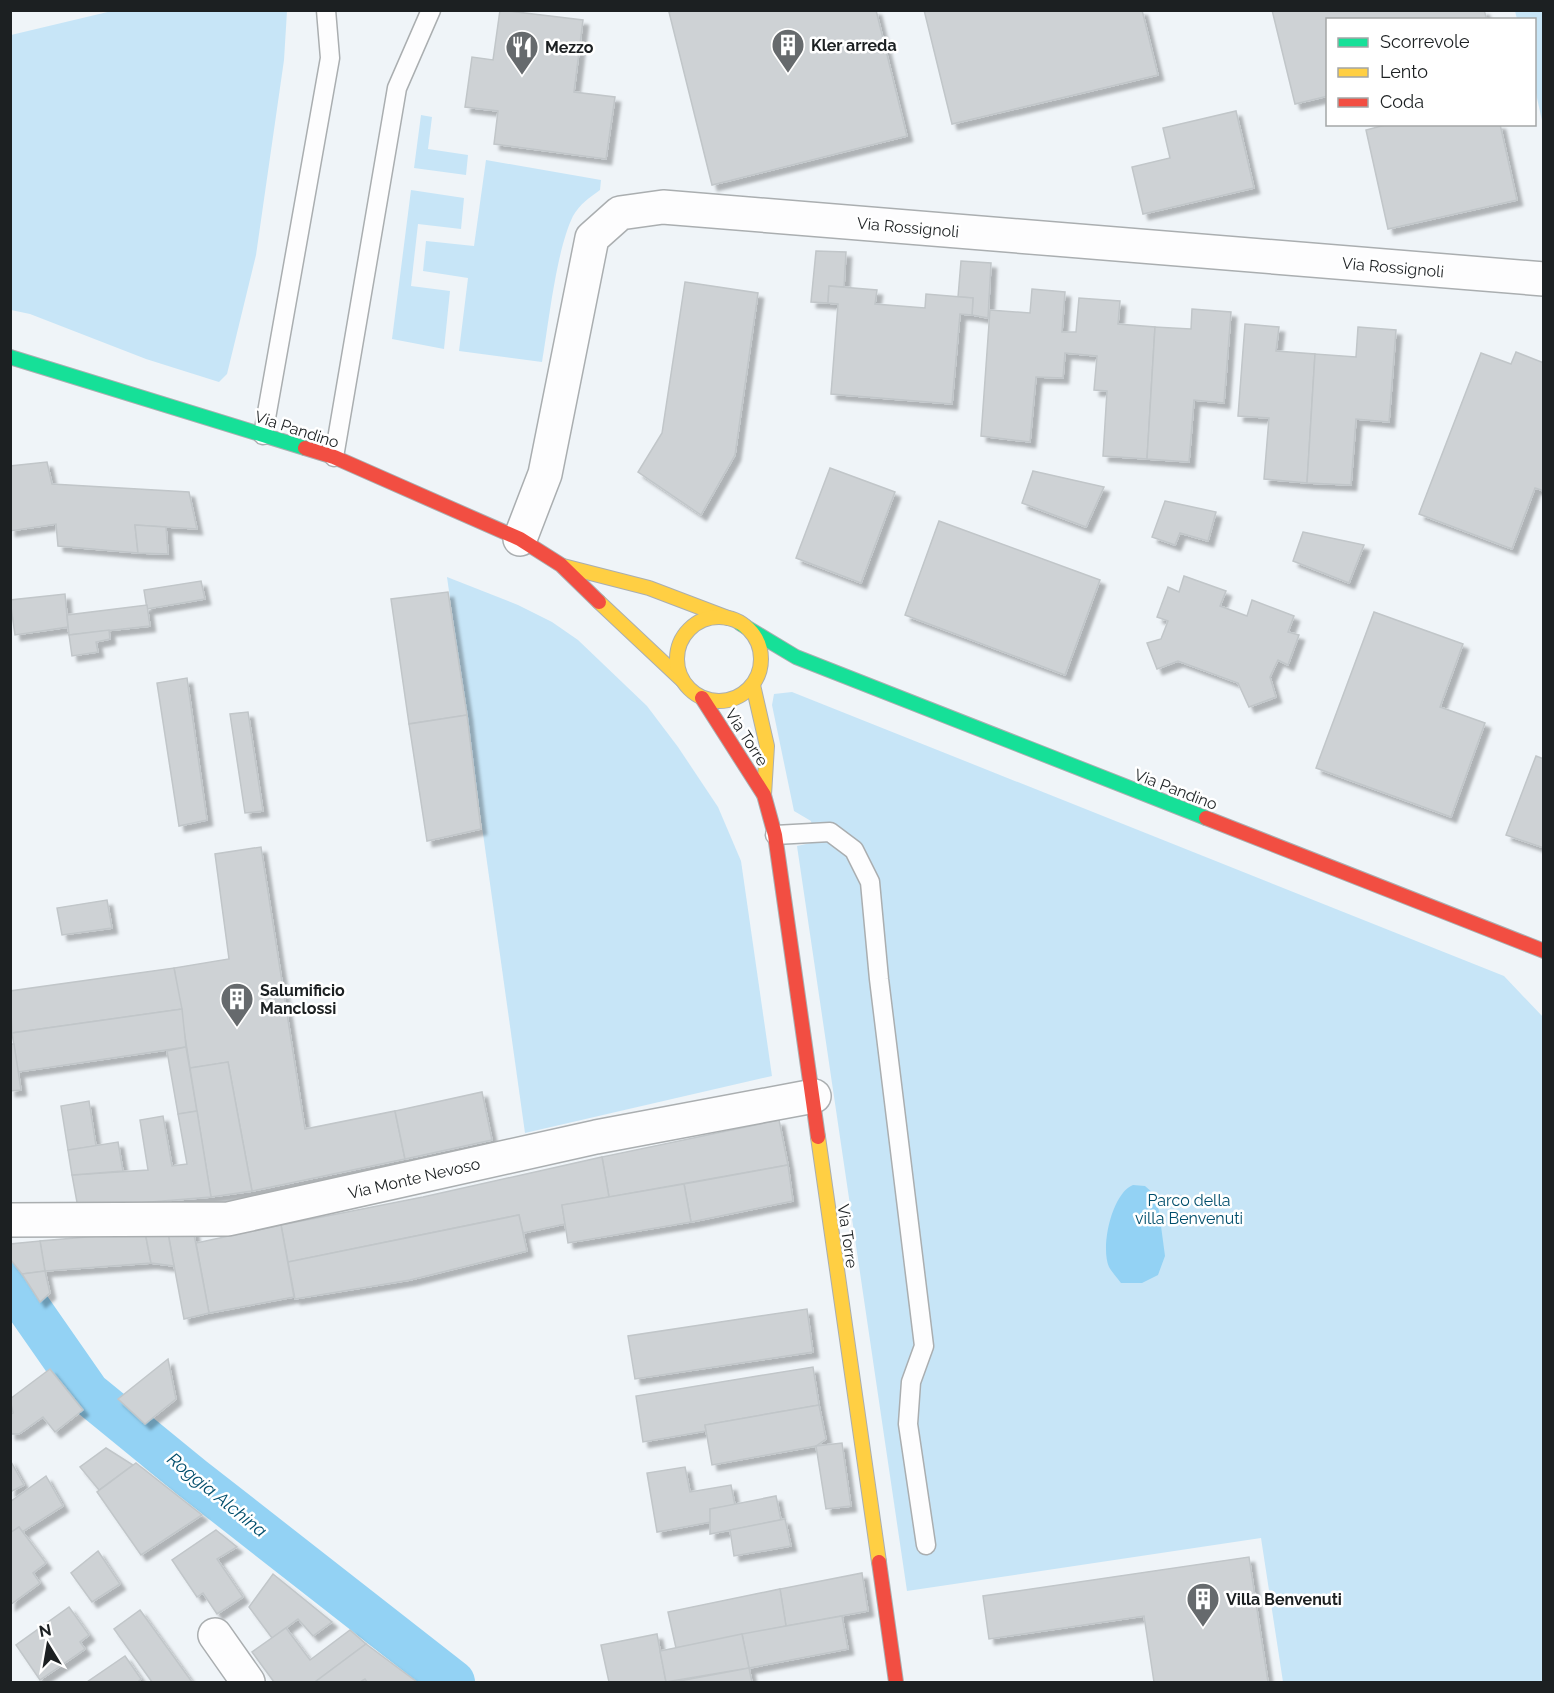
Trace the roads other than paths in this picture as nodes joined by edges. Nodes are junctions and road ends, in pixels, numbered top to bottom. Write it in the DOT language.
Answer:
graph roads {
  1 [pos="326,10"];
  2 [pos="431,10"];
  3 [pos="1544,279"];
  4 [pos="10,357"];
  5 [pos="263,435"];
  6 [pos="334,457"];
  7 [pos="520,539"];
  8 [pos="561,565"];
  9 [pos="735,621"];
  10 [pos="796,657"];
  11 [pos="756,678"];
  12 [pos="682,680"];
  13 [pos="702,698"];
  14 [pos="764,795"];
  15 [pos="775,835"];
  16 [pos="1544,951"];
  17 [pos="814,1096"];
  18 [pos="18,1219"];
  19 [pos="926,1545"];
  20 [pos="214,1635"];
  21 [pos="248,1683"];
  22 [pos="896,1683"];
  1 -- 5 [label="lane"];
  2 -- 6 [label="lane"];
  3 -- 7 [label="street, Via Rossignoli"];
  4 -- 5 [label="street, Via Pandino"];
  5 -- 6 [label="street, Via Pandino"];
  6 -- 7 [label="street, Via Pandino"];
  7 -- 8 [label="street, Via Pandino"];
  8 -- 9 [label="street, Via Pandino"];
  8 -- 12 [label="street, Via Pandino"];
  9 -- 10 [label="street, Via Pandino"];
  9 -- 11 [label="street"];
  9 -- 12 [label="street"];
  10 -- 11 [label="street"];
  10 -- 16 [label="street, Via Pandino"];
  11 -- 13 [label="street"];
  11 -- 14 [label="street, Via Torre"];
  12 -- 13 [label="street"];
  13 -- 14 [label="street, Via Torre"];
  14 -- 15 [label="street, Via Torre"];
  15 -- 17 [label="street, Via Torre"];
  15 -- 19 [label="lane"];
  17 -- 18 [label="street, Via Monte Nevoso"];
  17 -- 22 [label="street, Via Torre"];
  20 -- 21 [label="street"];
}
